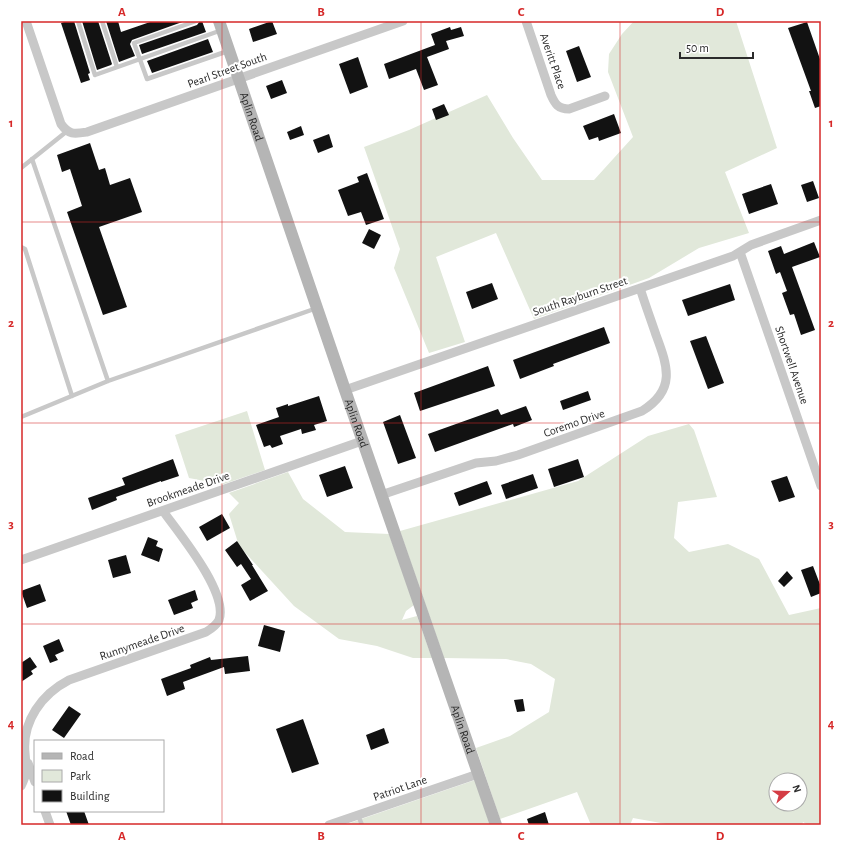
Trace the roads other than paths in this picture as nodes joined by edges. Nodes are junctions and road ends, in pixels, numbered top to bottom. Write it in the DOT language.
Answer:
graph roads {
  1 [pos="26,21"];
  2 [pos="78,21"];
  3 [pos="102,21"];
  4 [pos="196,21"];
  5 [pos="403,21"];
  6 [pos="526,21"];
  7 [pos="221,26"];
  8 [pos="229,50"];
  9 [pos="140,59"];
  10 [pos="117,67"];
  11 [pos="239,78"];
  12 [pos="605,96"];
  13 [pos="63,128"];
  14 [pos="32,159"];
  15 [pos="21,168"];
  16 [pos="821,220"];
  17 [pos="21,247"];
  18 [pos="740,252"];
  19 [pos="640,288"];
  20 [pos="317,308"];
  21 [pos="108,381"];
  22 [pos="345,390"];
  23 [pos="72,396"];
  24 [pos="21,417"];
  25 [pos="362,440"];
  26 [pos="821,486"];
  27 [pos="381,495"];
  28 [pos="163,511"];
  29 [pos="21,560"];
  30 [pos="24,753"];
  31 [pos="478,774"];
  32 [pos="34,779"];
  33 [pos="21,786"];
  34 [pos="45,812"];
  35 [pos="358,815"];
  36 [pos="50,825"];
  37 [pos="329,825"];
  38 [pos="362,825"];
  39 [pos="496,825"];
  1 -- 13 [label="street"];
  2 -- 10 [label="lane"];
  3 -- 10 [label="lane"];
  4 -- 9 [label="lane"];
  5 -- 11 [label="street, Pearl Street South"];
  6 -- 12 [label="street, Averitt Place"];
  7 -- 8 [label="street, Aplin Road"];
  7 -- 9 [label="lane"];
  8 -- 9 [label="lane"];
  8 -- 11 [label="street, Aplin Road"];
  9 -- 10 [label="lane"];
  11 -- 13 [label="street, Pearl Street South"];
  11 -- 20 [label="street, Aplin Road"];
  13 -- 14 [label="lane"];
  14 -- 15 [label="lane"];
  14 -- 21 [label="lane"];
  16 -- 18 [label="street, South Rayburn Street"];
  17 -- 23 [label="lane"];
  18 -- 19 [label="street, South Rayburn Street"];
  18 -- 26 [label="street, Shortwell Avenue"];
  19 -- 22 [label="street, South Rayburn Street"];
  19 -- 27 [label="street, Coremo Drive"];
  20 -- 21 [label="lane"];
  20 -- 22 [label="street, Aplin Road"];
  21 -- 23 [label="lane"];
  22 -- 25 [label="street, Aplin Road"];
  23 -- 24 [label="lane"];
  25 -- 27 [label="street, Aplin Road"];
  25 -- 28 [label="street, Brookmeade Drive"];
  27 -- 31 [label="street, Aplin Road"];
  28 -- 29 [label="street, Brookmeade Drive"];
  28 -- 30 [label="street, Runnymeade Drive"];
  30 -- 32 [label="street"];
  30 -- 33 [label="street, Runnymeade Drive"];
  31 -- 35 [label="street, Patriot Lane"];
  31 -- 39 [label="street, Aplin Road"];
  34 -- 36 [label="street"];
  35 -- 37 [label="street, Patriot Lane"];
  35 -- 38 [label="lane"];
}
